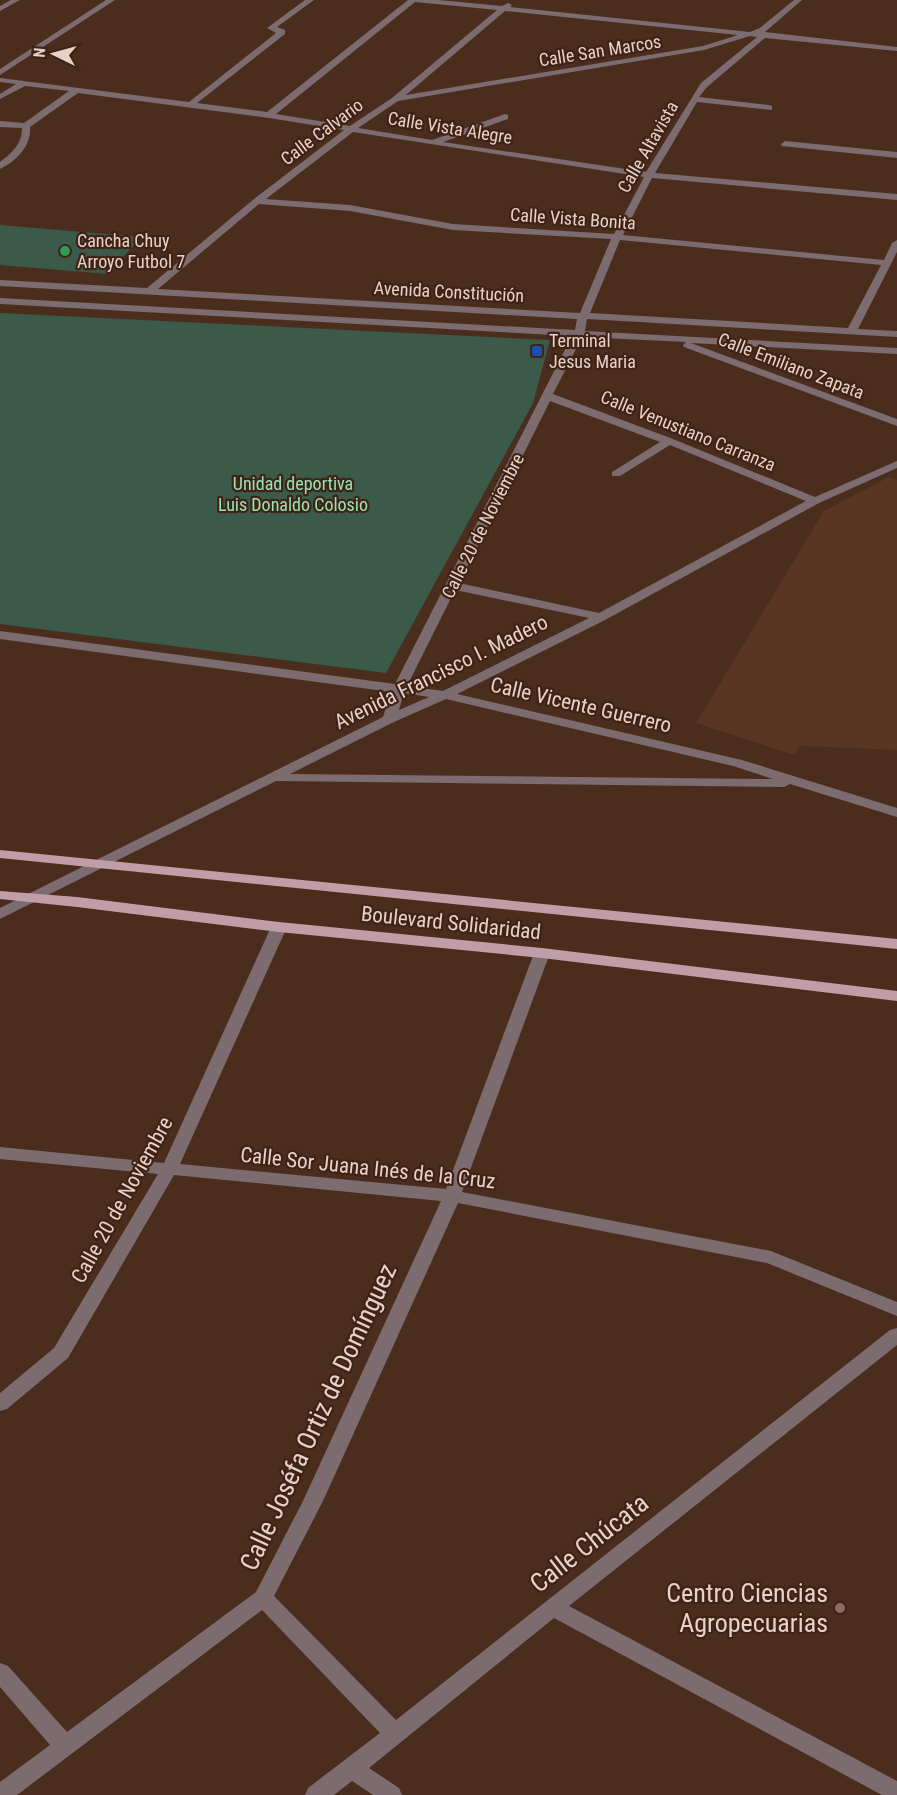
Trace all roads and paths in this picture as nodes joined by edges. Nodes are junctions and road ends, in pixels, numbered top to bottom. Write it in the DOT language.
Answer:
graph roads {
  1 [pos="16,0"];
  2 [pos="111,0"];
  3 [pos="310,0"];
  4 [pos="412,0"];
  5 [pos="417,0"];
  6 [pos="515,0"];
  7 [pos="798,0"];
  8 [pos="0,9"];
  9 [pos="504,9"];
  10 [pos="752,33"];
  11 [pos="765,34"];
  12 [pos="897,49"];
  13 [pos="0,73"];
  14 [pos="0,80"];
  15 [pos="24,83"];
  16 [pos="76,90"];
  17 [pos="0,97"];
  18 [pos="694,99"];
  19 [pos="395,100"];
  20 [pos="190,105"];
  21 [pos="769,108"];
  22 [pos="269,115"];
  23 [pos="505,117"];
  24 [pos="0,124"];
  25 [pos="26,126"];
  26 [pos="352,129"];
  27 [pos="432,143"];
  28 [pos="785,144"];
  29 [pos="897,155"];
  30 [pos="0,166"];
  31 [pos="649,175"];
  32 [pos="897,197"];
  33 [pos="257,201"];
  34 [pos="617,237"];
  35 [pos="897,243"];
  36 [pos="887,263"];
  37 [pos="0,283"];
  38 [pos="149,292"];
  39 [pos="0,301"];
  40 [pos="584,316"];
  41 [pos="852,331"];
  42 [pos="579,333"];
  43 [pos="897,334"];
  44 [pos="674,339"];
  45 [pos="897,351"];
  46 [pos="548,396"];
  47 [pos="897,423"];
  48 [pos="669,441"];
  49 [pos="895,466"];
  50 [pos="616,474"];
  51 [pos="815,501"];
  52 [pos="453,586"];
  53 [pos="601,617"];
  54 [pos="0,635"];
  55 [pos="399,689"];
  56 [pos="445,695"];
  57 [pos="389,719"];
  58 [pos="276,778"];
  59 [pos="799,783"];
  60 [pos="897,813"];
  61 [pos="0,854"];
  62 [pos="97,865"];
  63 [pos="0,895"];
  64 [pos="31,898"];
  65 [pos="0,914"];
  66 [pos="279,927"];
  67 [pos="897,944"];
  68 [pos="542,953"];
  69 [pos="897,996"];
  70 [pos="0,1153"];
  71 [pos="169,1170"];
  72 [pos="452,1196"];
  73 [pos="897,1309"];
  74 [pos="897,1335"];
  75 [pos="0,1404"];
  76 [pos="263,1598"];
  77 [pos="552,1607"];
  78 [pos="0,1672"];
  79 [pos="395,1734"];
  80 [pos="66,1747"];
  81 [pos="352,1769"];
  82 [pos="897,1792"];
  83 [pos="0,1795"];
  84 [pos="316,1795"];
  85 [pos="391,1795"];
  1 -- 8 [label="street"];
  2 -- 13 [label="street"];
  3 -- 20 [label="street"];
  4 -- 22 [label="street"];
  5 -- 9 [label="street"];
  6 -- 9 [label="street, Calle Calvario"];
  7 -- 10 [label="street, Calle San Marcos"];
  9 -- 10 [label="street"];
  9 -- 19 [label="street, Calle Calvario"];
  10 -- 11 [label="street"];
  10 -- 19 [label="street, Calle San Marcos"];
  11 -- 12 [label="street"];
  11 -- 18 [label="street, Calle Altavista"];
  14 -- 15 [label="street, Calle Vista Alegre"];
  15 -- 16 [label="street, Calle Vista Alegre"];
  15 -- 17 [label="street"];
  16 -- 20 [label="street, Calle Vista Alegre"];
  16 -- 25 [label="street"];
  18 -- 21 [label="street"];
  18 -- 31 [label="street, Calle Altavista"];
  19 -- 26 [label="street, Calle Calvario"];
  20 -- 22 [label="street, Calle Vista Alegre"];
  22 -- 26 [label="street, Calle Vista Alegre"];
  23 -- 27 [label="street"];
  24 -- 25 [label="street"];
  25 -- 30 [label="street"];
  26 -- 27 [label="street, Calle Vista Alegre"];
  26 -- 33 [label="street, Calle Calvario"];
  27 -- 31 [label="street, Calle Vista Alegre"];
  28 -- 29 [label="street"];
  31 -- 32 [label="street, Calle Vista Alegre"];
  31 -- 34 [label="street, Calle Altavista"];
  33 -- 34 [label="street, Calle Vista Bonita"];
  33 -- 38 [label="street, Calle Calvario"];
  34 -- 36 [label="street, Calle Vista Bonita"];
  34 -- 40 [label="street, Calle Altavista"];
  35 -- 36 [label="street"];
  36 -- 41 [label="street"];
  37 -- 38 [label="street, Avenida Constitución"];
  38 -- 40 [label="street, Avenida Constitución"];
  39 -- 42 [label="street, Avenida Constitución"];
  40 -- 41 [label="street, Avenida Constitución"];
  40 -- 42 [label="street, Calle Altavista"];
  41 -- 43 [label="street, Avenida Constitución"];
  42 -- 44 [label="street, Avenida Constitución"];
  42 -- 46 [label="street, Calle 20 de Noviembre"];
  44 -- 45 [label="street, Avenida Constitución"];
  44 -- 47 [label="street, Calle Emiliano Zapata"];
  46 -- 48 [label="street, Calle Venustiano Carranza"];
  46 -- 52 [label="street, Calle 20 de Noviembre"];
  48 -- 50 [label="street"];
  48 -- 51 [label="street, Calle Venustiano Carranza"];
  49 -- 51 [label="street, Avenida Francisco I. Madero"];
  51 -- 53 [label="street, Avenida Francisco I. Madero"];
  52 -- 53 [label="street"];
  52 -- 55 [label="street, Calle 20 de Noviembre"];
  53 -- 56 [label="street, Avenida Francisco I. Madero"];
  54 -- 55 [label="street, Calle Vicente Guerrero"];
  55 -- 56 [label="street, Calle Vicente Guerrero"];
  55 -- 57 [label="street, Calle 20 de Noviembre"];
  56 -- 57 [label="street, Avenida Francisco I. Madero"];
  56 -- 59 [label="street, Calle Vicente Guerrero"];
  57 -- 58 [label="street, Avenida Francisco I. Madero"];
  58 -- 59 [label="street"];
  58 -- 62 [label="street, Avenida Francisco I. Madero"];
  59 -- 60 [label="street, Calle Vicente Guerrero"];
  61 -- 62 [label="main road, Boulevard Solidaridad"];
  62 -- 64 [label="street, Avenida Francisco I. Madero"];
  62 -- 67 [label="main road, Boulevard Solidaridad"];
  63 -- 64 [label="main road, Boulevard Solidaridad"];
  64 -- 65 [label="street, Avenida Francisco I. Madero"];
  64 -- 66 [label="main road, Boulevard Solidaridad"];
  66 -- 68 [label="main road, Boulevard Solidaridad"];
  66 -- 71 [label="street, Calle 20 de Noviembre"];
  68 -- 69 [label="main road, Boulevard Solidaridad"];
  68 -- 72 [label="street, Calle Joséfa Ortiz de Domínguez"];
  70 -- 71 [label="street, Calle Sor Juana Inés de la Cruz"];
  71 -- 72 [label="street, Calle Sor Juana Inés de la Cruz"];
  71 -- 75 [label="street, Calle 20 de Noviembre"];
  72 -- 73 [label="street, Calle Sor Juana Inés de la Cruz"];
  72 -- 76 [label="street, Calle Joséfa Ortiz de Domínguez"];
  74 -- 77 [label="street, Calle Chúcata"];
  76 -- 79 [label="street"];
  76 -- 80 [label="street, Calle Joséfa Ortiz de Domínguez"];
  77 -- 79 [label="street, Calle Chúcata"];
  77 -- 82 [label="street"];
  78 -- 80 [label="street"];
  79 -- 81 [label="street, Calle Chúcata"];
  80 -- 83 [label="street, Calle Joséfa Ortiz de Domínguez"];
  81 -- 84 [label="street, Calle Chúcata"];
  81 -- 85 [label="street"];
}
